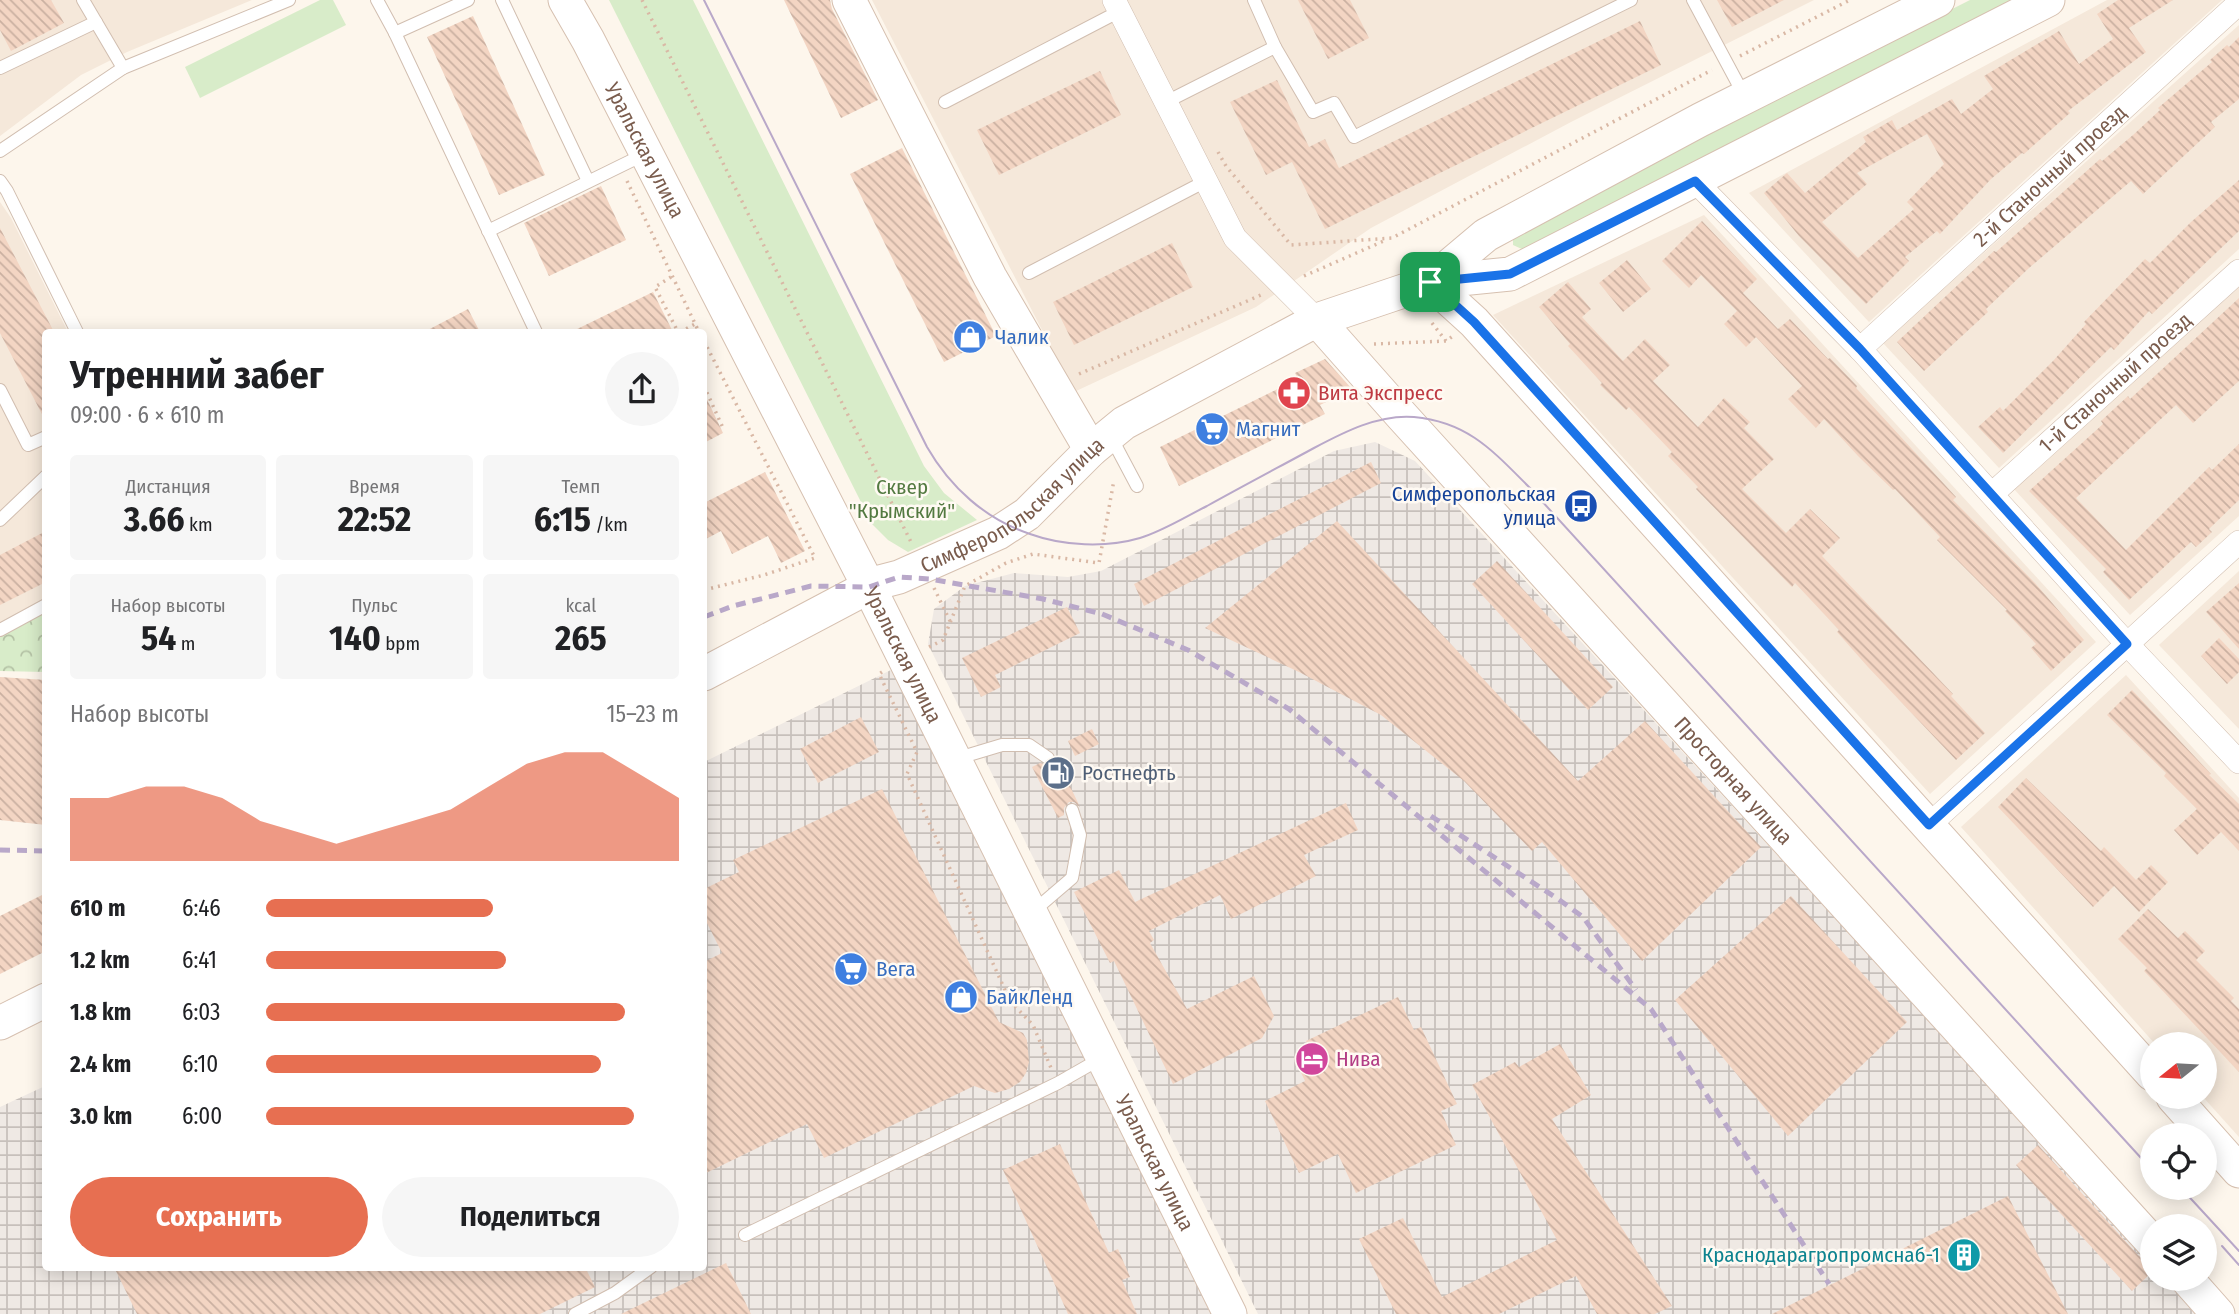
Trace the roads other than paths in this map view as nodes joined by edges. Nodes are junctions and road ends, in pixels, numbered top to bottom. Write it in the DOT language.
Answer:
graph roads {
  1 [pos="83,0"];
  2 [pos="289,0"];
  3 [pos="377,0"];
  4 [pos="468,0"];
  5 [pos="502,0"];
  6 [pos="565,0"];
  7 [pos="577,0"];
  8 [pos="849,0"];
  9 [pos="1254,0"];
  10 [pos="1631,0"];
  11 [pos="1693,0"];
  12 [pos="1938,0"];
  13 [pos="2048,0"];
  14 [pos="2239,3"];
  15 [pos="1117,6"];
  16 [pos="96,22"];
  17 [pos="395,33"];
  18 [pos="1275,47"];
  19 [pos="0,68"];
  20 [pos="123,68"];
  21 [pos="1746,97"];
  22 [pos="945,102"];
  23 [pos="1166,102"];
  24 [pos="0,151"];
  25 [pos="633,159"];
  26 [pos="0,181"];
  27 [pos="588,181"];
  28 [pos="1206,181"];
  29 [pos="1695,181"];
  30 [pos="488,231"];
  31 [pos="2239,271"];
  32 [pos="1028,273"];
  33 [pos="1430,282"];
  34 [pos="1317,320"];
  35 [pos="76,329"];
  36 [pos="535,329"];
  37 [pos="1860,349"];
  38 [pos="0,390"];
  39 [pos="42,439"];
  40 [pos="1100,442"];
  41 [pos="42,480"];
  42 [pos="1138,486"];
  43 [pos="1992,494"];
  44 [pos="0,520"];
  45 [pos="2239,542"];
  46 [pos="873,585"];
  47 [pos="42,607"];
  48 [pos="0,630"];
  49 [pos="2127,644"];
  50 [pos="909,659"];
  51 [pos="707,672"];
  52 [pos="962,757"];
  53 [pos="1048,758"];
  54 [pos="2239,762"];
  55 [pos="1072,810"];
  56 [pos="1929,825"];
  57 [pos="1037,908"];
  58 [pos="42,1002"];
  59 [pos="0,1023"];
  60 [pos="1107,1056"];
  61 [pos="2140,1061"];
  62 [pos="2185,1110"];
  63 [pos="2239,1171"];
  64 [pos="2140,1229"];
  65 [pos="745,1234"];
  66 [pos="645,1271"];
  67 [pos="2197,1291"];
  68 [pos="2216,1313"];
  69 [pos="575,1314"];
  70 [pos="1230,1314"];
  71 [pos="1239,1314"];
  1 -- 16 [label="lane"];
  2 -- 20 [label="lane"];
  3 -- 17 [label="lane"];
  4 -- 17 [label="lane"];
  5 -- 27 [label="lane"];
  6 -- 25 [label="street, Уральская улица"];
  7 -- 46 [label="street, Уральская улица"];
  8 -- 40 [label="street"];
  9 -- 18 [label="lane"];
  10 -- 18 [label="lane"];
  11 -- 21 [label="lane"];
  12 -- 21 [label="street, Симферопольская улица"];
  13 -- 29 [label="street, Симферопольская улица"];
  14 -- 37 [label="street, 2-й Станочный проезд"];
  15 -- 22 [label="lane"];
  15 -- 23 [label="street"];
  16 -- 19 [label="lane"];
  16 -- 20 [label="lane"];
  17 -- 30 [label="lane"];
  18 -- 23 [label="lane"];
  20 -- 24 [label="lane"];
  21 -- 33 [label="street, Симферопольская улица"];
  23 -- 28 [label="street"];
  25 -- 27 [label="lane"];
  25 -- 46 [label="street, Уральская улица"];
  26 -- 35 [label="lane"];
  27 -- 30 [label="lane"];
  28 -- 32 [label="lane"];
  28 -- 34 [label="street"];
  29 -- 33 [label="street, Симферопольская улица"];
  29 -- 37 [label="street"];
  30 -- 36 [label="lane"];
  31 -- 43 [label="street, 1-й Станочный проезд"];
  33 -- 34 [label="street, Симферопольская улица"];
  33 -- 56 [label="street"];
  34 -- 40 [label="street, Симферопольская улица"];
  34 -- 64 [label="street, Просторная улица"];
  37 -- 43 [label="street"];
  38 -- 39 [label="lane"];
  40 -- 42 [label="lane"];
  40 -- 46 [label="street, Симферопольская улица"];
  41 -- 44 [label="lane"];
  43 -- 49 [label="street"];
  45 -- 49 [label="street"];
  46 -- 50 [label="street, Уральская улица"];
  46 -- 51 [label="street, Симферопольская улица"];
  47 -- 48 [label="lane"];
  49 -- 54 [label="street"];
  49 -- 56 [label="street"];
  50 -- 52 [label="street, Уральская улица"];
  50 -- 60 [label="street, Уральская улица"];
  52 -- 53 [label="lane"];
  52 -- 57 [label="street, Уральская улица"];
  55 -- 57 [label="lane"];
  56 -- 61 [label="street"];
  57 -- 60 [label="street, Уральская улица"];
  58 -- 59 [label="street"];
  60 -- 65 [label="lane"];
  60 -- 70 [label="street, Уральская улица"];
  60 -- 71 [label="street, Уральская улица"];
  62 -- 63 [label="street"];
  66 -- 69 [label="lane"];
  67 -- 68 [label="street"];
}
